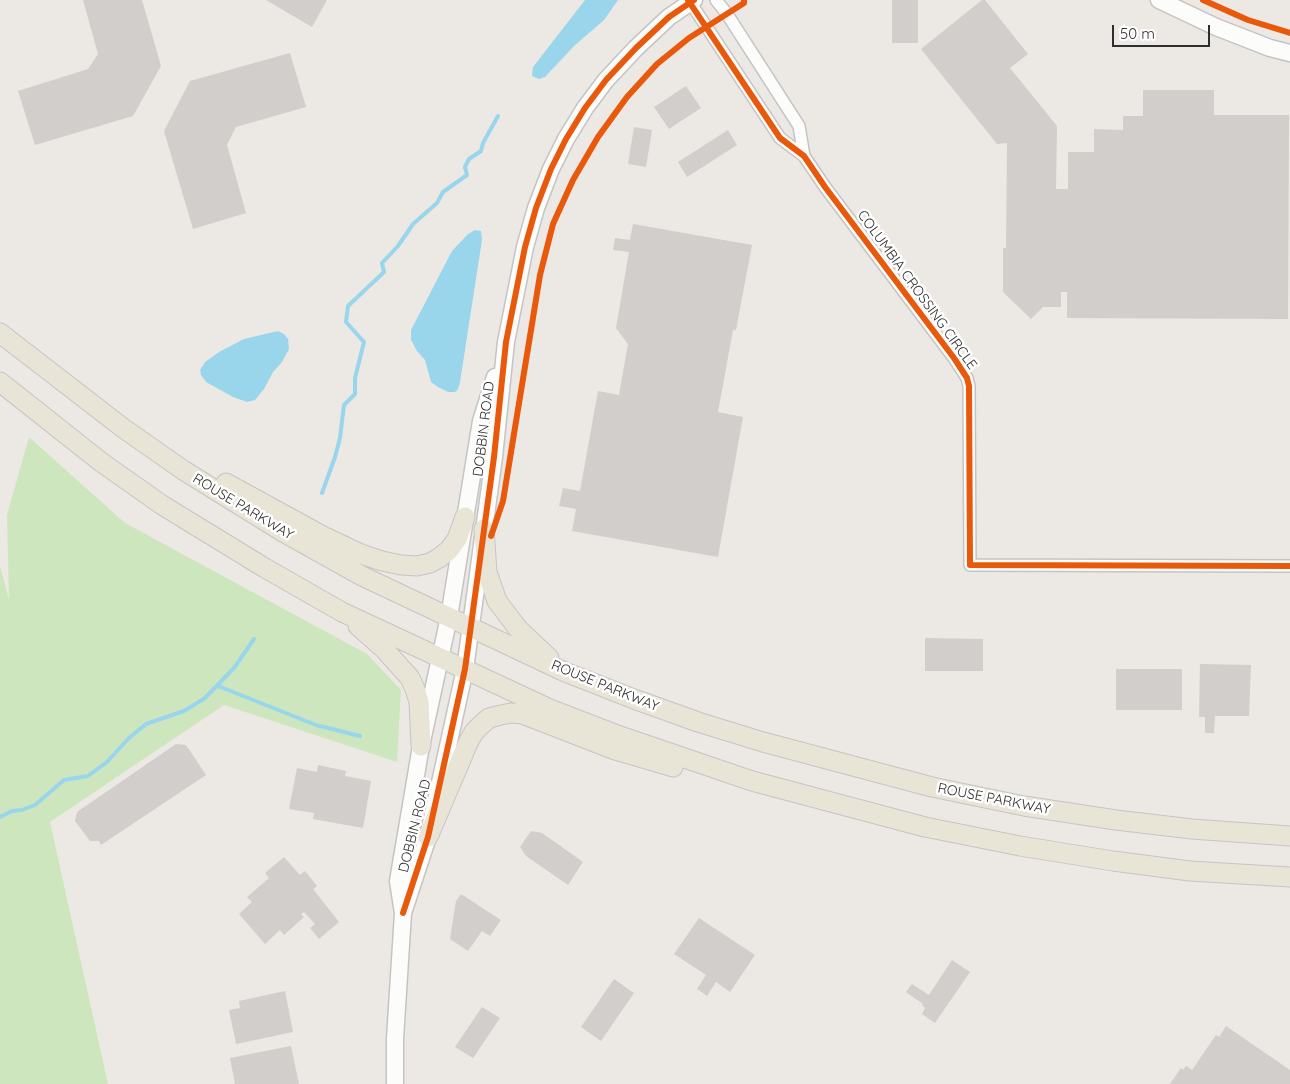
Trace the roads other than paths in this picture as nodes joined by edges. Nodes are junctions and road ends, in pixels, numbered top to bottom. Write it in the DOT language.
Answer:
graph roads {
  1 [pos="716,0"];
  2 [pos="1159,0"];
  3 [pos="690,1"];
  4 [pos="1290,53"];
  5 [pos="804,156"];
  6 [pos="0,333"];
  7 [pos="506,342"];
  8 [pos="0,382"];
  9 [pos="77,393"];
  10 [pos="465,517"];
  11 [pos="484,529"];
  12 [pos="1290,566"];
  13 [pos="342,612"];
  14 [pos="449,617"];
  15 [pos="471,627"];
  16 [pos="439,657"];
  17 [pos="465,669"];
  18 [pos="565,672"];
  19 [pos="421,746"];
  20 [pos="925,827"];
  21 [pos="1290,836"];
  22 [pos="428,837"];
  23 [pos="1290,878"];
  24 [pos="403,913"];
  25 [pos="396,1084"];
  1 -- 5 [label="street, COLUMBIA CROSSING CIRCLE"];
  2 -- 4 [label="street"];
  3 -- 5 [label="street, COLUMBIA CROSSING CIRCLE"];
  3 -- 7 [label="street, DOBBIN ROAD"];
  5 -- 12 [label="street, COLUMBIA CROSSING CIRCLE"];
  6 -- 9 [label="main road, ROUSE PARKWAY"];
  7 -- 10 [label="street, DOBBIN ROAD"];
  7 -- 11 [label="street, DOBBIN ROAD"];
  8 -- 13 [label="main road"];
  9 -- 10 [label="main road"];
  9 -- 14 [label="main road, ROUSE PARKWAY"];
  10 -- 14 [label="street, DOBBIN ROAD"];
  11 -- 15 [label="street, DOBBIN ROAD"];
  11 -- 18 [label="main road"];
  13 -- 16 [label="main road"];
  13 -- 19 [label="main road"];
  14 -- 15 [label="main road, ROUSE PARKWAY"];
  14 -- 16 [label="street, DOBBIN ROAD"];
  15 -- 17 [label="street, DOBBIN ROAD"];
  15 -- 18 [label="main road, ROUSE PARKWAY"];
  16 -- 17 [label="main road"];
  16 -- 19 [label="street, DOBBIN ROAD"];
  17 -- 20 [label="main road"];
  17 -- 22 [label="street, DOBBIN ROAD"];
  18 -- 21 [label="main road, ROUSE PARKWAY"];
  19 -- 24 [label="street, DOBBIN ROAD"];
  20 -- 22 [label="main road"];
  20 -- 23 [label="main road"];
  22 -- 24 [label="street, DOBBIN ROAD"];
  24 -- 25 [label="street, DOBBIN ROAD"];
}
